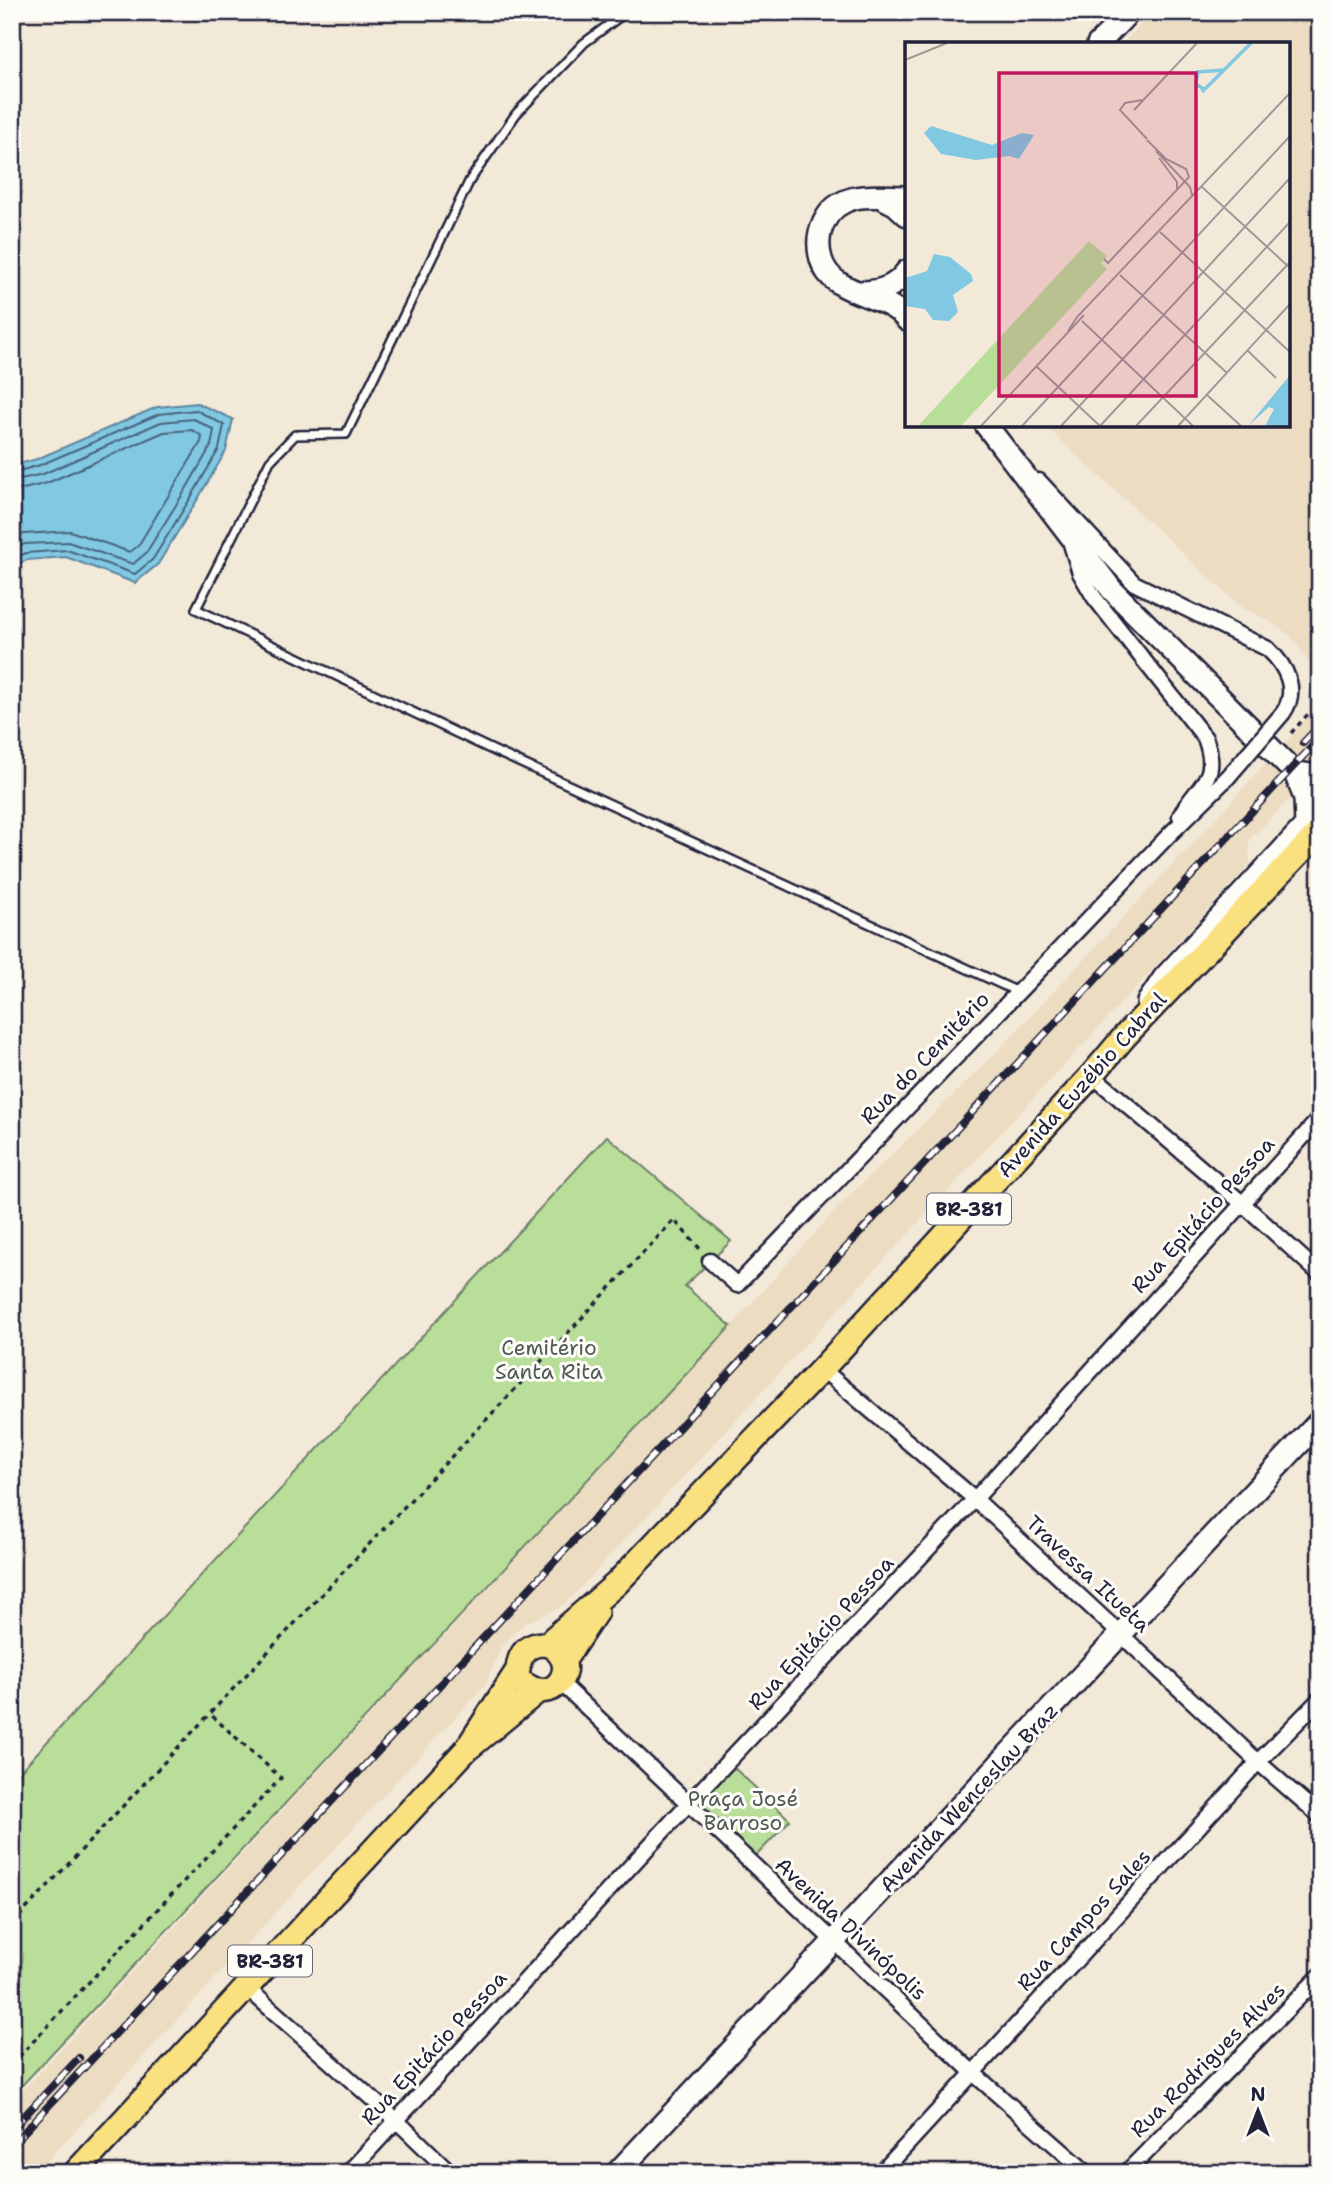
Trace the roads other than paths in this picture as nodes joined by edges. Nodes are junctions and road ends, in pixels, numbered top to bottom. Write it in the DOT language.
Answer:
graph roads {
  1 [pos="626,12"];
  2 [pos="1129,12"];
  3 [pos="1100,42"];
  4 [pos="881,197"];
  5 [pos="905,197"];
  6 [pos="905,213"];
  7 [pos="905,273"];
  8 [pos="905,286"];
  9 [pos="860,292"];
  10 [pos="905,317"];
  11 [pos="987,427"];
  12 [pos="1004,450"];
  13 [pos="1068,535"];
  14 [pos="1295,773"];
  15 [pos="1320,776"];
  16 [pos="1320,831"];
  17 [pos="1169,835"];
  18 [pos="1018,992"];
  19 [pos="1125,1036"];
  20 [pos="1092,1075"];
  21 [pos="1320,1118"];
  22 [pos="1242,1203"];
  23 [pos="710,1261"];
  24 [pos="1320,1274"];
  25 [pos="822,1369"];
  26 [pos="1320,1421"];
  27 [pos="975,1499"];
  28 [pos="1123,1634"];
  29 [pos="552,1669"];
  30 [pos="518,1670"];
  31 [pos="1320,1699"];
  32 [pos="466,1750"];
  33 [pos="1258,1762"];
  34 [pos="688,1804"];
  35 [pos="1320,1816"];
  36 [pos="835,1941"];
  37 [pos="1320,1976"];
  38 [pos="246,1987"];
  39 [pos="972,2072"];
  40 [pos="396,2120"];
  41 [pos="75,2173"];
  42 [pos="348,2173"];
  43 [pos="451,2173"];
  44 [pos="617,2173"];
  45 [pos="881,2173"];
  46 [pos="1087,2173"];
  47 [pos="1126,2173"];
  1 -- 18 [label="lane"];
  2 -- 3 [label="street"];
  4 -- 5 [label="street"];
  4 -- 6 [label="street"];
  4 -- 9 [label="street"];
  7 -- 9 [label="street"];
  8 -- 10 [label="street"];
  9 -- 10 [label="street"];
  11 -- 12 [label="street"];
  12 -- 13 [label="street"];
  12 -- 17 [label="street, Rua do Cemitério, bridge"];
  13 -- 14 [label="street"];
  13 -- 17 [label="street, Rua do Cemitério"];
  14 -- 15 [label="street"];
  14 -- 19 [label="street"];
  16 -- 19 [label="main road, Avenida Euzébio Cabral / BR-381"];
  17 -- 18 [label="street, Rua do Cemitério"];
  18 -- 23 [label="street, Rua do Cemitério"];
  19 -- 20 [label="main road, Avenida Euzébio Cabral / BR-381"];
  20 -- 22 [label="street"];
  20 -- 25 [label="main road, Avenida Euzébio Cabral / BR-381"];
  21 -- 22 [label="street, Rua Epitácio Pessoa"];
  22 -- 24 [label="street"];
  22 -- 27 [label="street, Rua Epitácio Pessoa"];
  25 -- 27 [label="street, Travessa Itueta"];
  25 -- 29 [label="main road, Avenida Euzébio Cabral / BR-381"];
  26 -- 28 [label="street, Avenida Wenceslau Braz"];
  27 -- 28 [label="street, Travessa Itueta"];
  27 -- 34 [label="street, Rua Epitácio Pessoa"];
  28 -- 33 [label="street, Travessa Itueta"];
  28 -- 36 [label="street, Avenida Wenceslau Braz"];
  29 -- 30 [label="main road"];
  29 -- 30 [label="main road, Avenida Euzébio Cabral / BR-381"];
  29 -- 32 [label="main road, Avenida Euzébio Cabral / BR-381"];
  29 -- 34 [label="street, Avenida Divinópolis"];
  30 -- 32 [label="main road, Avenida Euzébio Cabral / BR-381"];
  31 -- 33 [label="street, Rua Campos Sales"];
  32 -- 38 [label="main road, Avenida Euzébio Cabral / BR-381"];
  33 -- 35 [label="street, Travessa Itueta"];
  33 -- 39 [label="street, Rua Campos Sales"];
  34 -- 36 [label="street, Avenida Divinópolis"];
  34 -- 40 [label="street, Rua Epitácio Pessoa"];
  36 -- 39 [label="street, Avenida Divinópolis"];
  36 -- 44 [label="street, Avenida Wenceslau Braz"];
  37 -- 47 [label="street, Rua Rodrigues Alves"];
  38 -- 40 [label="street"];
  38 -- 41 [label="main road, Avenida Euzébio Cabral / BR-381"];
  39 -- 45 [label="street, Rua Campos Sales"];
  39 -- 46 [label="street, Avenida Divinópolis"];
  40 -- 42 [label="street, Rua Epitácio Pessoa"];
  40 -- 43 [label="street"];
}
